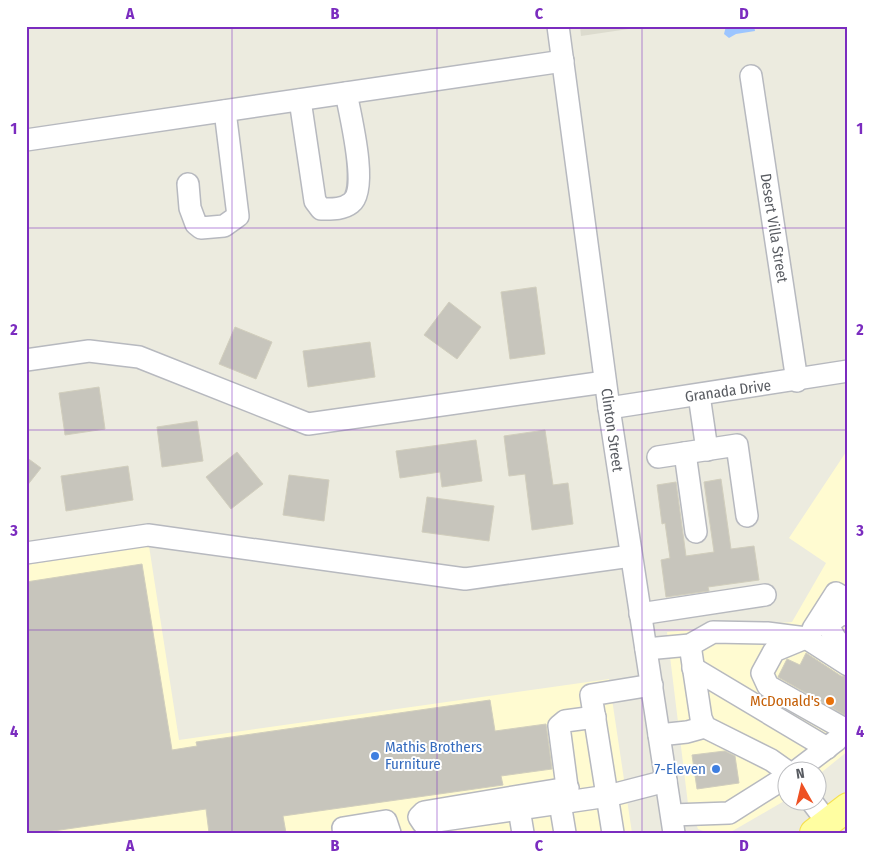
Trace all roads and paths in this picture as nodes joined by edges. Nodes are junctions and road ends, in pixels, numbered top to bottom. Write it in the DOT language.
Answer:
graph roads {
  1 [pos="558,26"];
  2 [pos="563,62"];
  3 [pos="751,76"];
  4 [pos="346,93"];
  5 [pos="300,100"];
  6 [pos="225,111"];
  7 [pos="26,140"];
  8 [pos="188,184"];
  9 [pos="26,360"];
  10 [pos="848,371"];
  11 [pos="797,380"];
  12 [pos="605,382"];
  13 [pos="699,395"];
  14 [pos="608,408"];
  15 [pos="707,450"];
  16 [pos="686,453"];
  17 [pos="658,457"];
  18 [pos="747,516"];
  19 [pos="696,532"];
  20 [pos="26,552"];
  21 [pos="631,556"];
  22 [pos="765,595"];
  23 [pos="848,600"];
  24 [pos="640,614"];
  25 [pos="848,614"];
  26 [pos="810,634"];
  27 [pos="690,645"];
  28 [pos="646,649"];
  29 [pos="848,650"];
  30 [pos="848,665"];
  31 [pos="693,668"];
  32 [pos="652,685"];
  33 [pos="594,717"];
  34 [pos="705,727"];
  35 [pos="848,730"];
  36 [pos="659,734"];
  37 [pos="848,737"];
  38 [pos="827,748"];
  39 [pos="808,762"];
  40 [pos="776,764"];
  41 [pos="666,781"];
  42 [pos="776,783"];
  43 [pos="608,796"];
  44 [pos="566,798"];
  45 [pos="518,809"];
  46 [pos="431,823"];
  47 [pos="481,824"];
  48 [pos="673,824"];
  49 [pos="388,827"];
  50 [pos="338,831"];
  51 [pos="523,833"];
  52 [pos="565,833"];
  53 [pos="613,833"];
  1 -- 2 [label="street, Clinton Street"];
  2 -- 4 [label="street"];
  2 -- 12 [label="street, Clinton Street"];
  3 -- 11 [label="street, Desert Villa Street"];
  4 -- 5 [label="street"];
  4 -- 5 [label="street"];
  5 -- 6 [label="street"];
  6 -- 7 [label="street"];
  6 -- 8 [label="street"];
  9 -- 12 [label="street"];
  10 -- 11 [label="street, Granada Drive"];
  11 -- 13 [label="street, Granada Drive"];
  12 -- 14 [label="street, Clinton Street"];
  13 -- 14 [label="street, Granada Drive"];
  13 -- 15 [label="street"];
  14 -- 21 [label="street, Clinton Street"];
  15 -- 16 [label="street"];
  15 -- 18 [label="street"];
  16 -- 17 [label="street"];
  16 -- 19 [label="street"];
  20 -- 21 [label="street"];
  21 -- 24 [label="street, Clinton Street"];
  22 -- 24 [label="street"];
  23 -- 26 [label="street"];
  24 -- 28 [label="street, Clinton Street"];
  25 -- 29 [label="street"];
  26 -- 27 [label="street"];
  26 -- 30 [label="street"];
  26 -- 35 [label="street"];
  27 -- 28 [label="street"];
  27 -- 31 [label="street"];
  28 -- 32 [label="street, Clinton Street"];
  31 -- 34 [label="street"];
  31 -- 38 [label="street"];
  32 -- 33 [label="street"];
  32 -- 36 [label="street, Clinton Street"];
  33 -- 43 [label="street"];
  33 -- 44 [label="street"];
  34 -- 36 [label="street"];
  34 -- 40 [label="street"];
  36 -- 41 [label="street, Clinton Street"];
  37 -- 38 [label="street"];
  38 -- 39 [label="street"];
  41 -- 43 [label="street"];
  41 -- 48 [label="street, Clinton Street"];
  42 -- 48 [label="street"];
  43 -- 44 [label="street"];
  43 -- 53 [label="street"];
  44 -- 45 [label="street"];
  44 -- 46 [label="street"];
  44 -- 52 [label="street"];
  45 -- 47 [label="street"];
  45 -- 51 [label="street"];
  46 -- 47 [label="street"];
  46 -- 49 [label="street"];
  49 -- 50 [label="street"];
}
